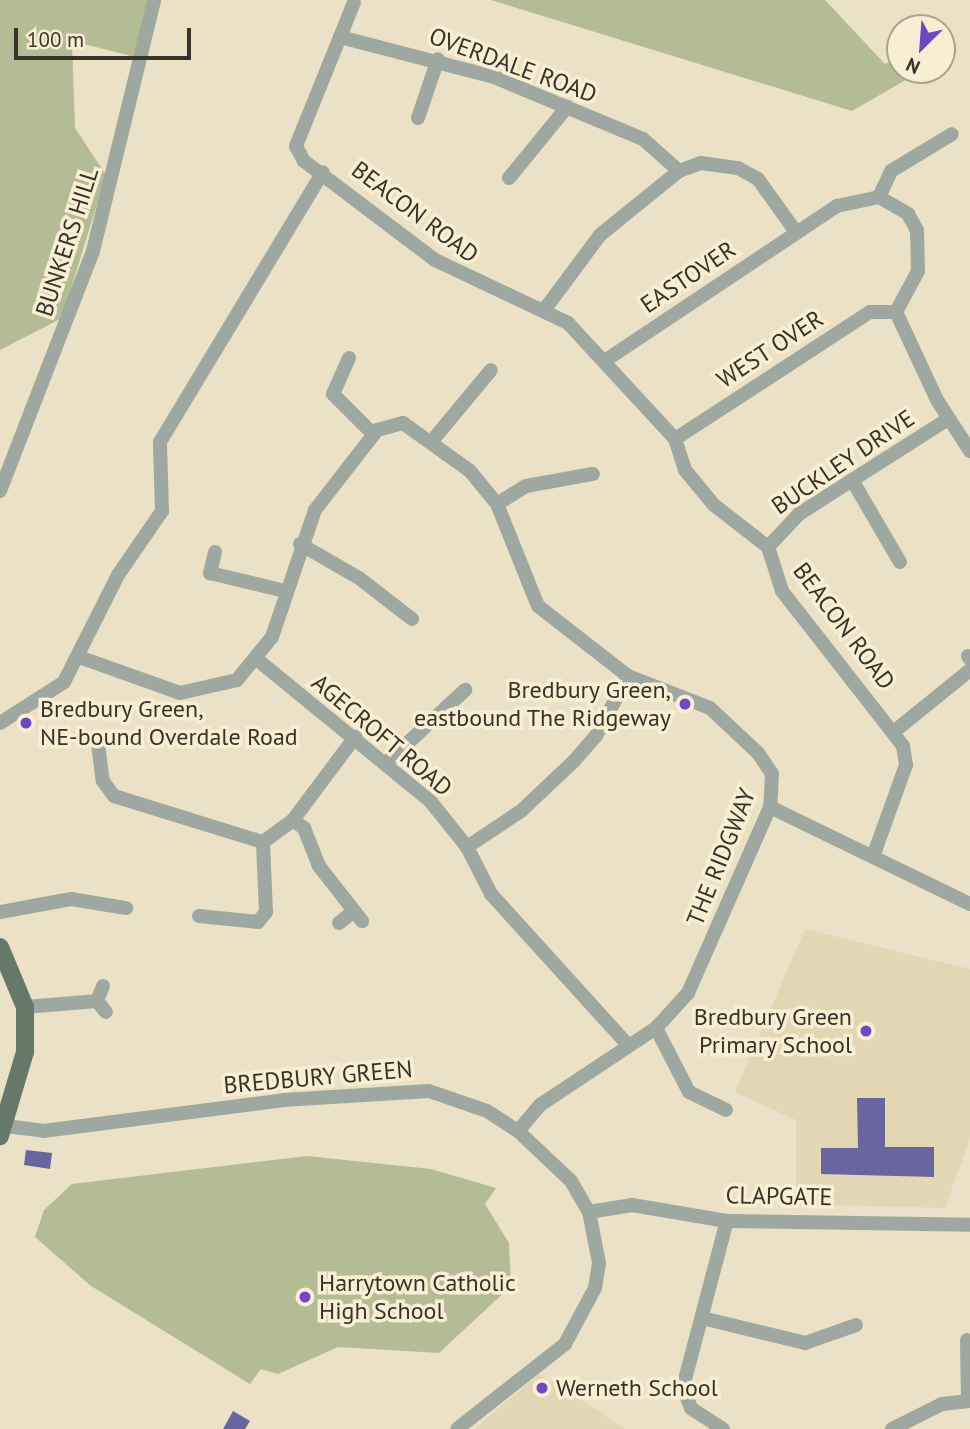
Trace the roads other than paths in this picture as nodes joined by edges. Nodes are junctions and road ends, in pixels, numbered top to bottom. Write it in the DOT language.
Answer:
graph roads {
  1 [pos="153,0"];
  2 [pos="354,3"];
  3 [pos="340,37"];
  4 [pos="438,59"];
  5 [pos="568,107"];
  6 [pos="418,118"];
  7 [pos="952,134"];
  8 [pos="679,170"];
  9 [pos="323,172"];
  10 [pos="509,178"];
  11 [pos="879,197"];
  12 [pos="796,232"];
  13 [pos="545,309"];
  14 [pos="896,313"];
  15 [pos="349,358"];
  16 [pos="606,360"];
  17 [pos="491,370"];
  18 [pos="948,419"];
  19 [pos="373,434"];
  20 [pos="675,439"];
  21 [pos="432,441"];
  22 [pos="970,451"];
  23 [pos="593,474"];
  24 [pos="852,480"];
  25 [pos="0,491"];
  26 [pos="497,504"];
  27 [pos="300,544"];
  28 [pos="768,547"];
  29 [pos="215,552"];
  30 [pos="900,562"];
  31 [pos="285,591"];
  32 [pos="412,619"];
  33 [pos="79,657"];
  34 [pos="259,661"];
  35 [pos="969,662"];
  36 [pos="628,676"];
  37 [pos="465,690"];
  38 [pos="0,723"];
  39 [pos="896,730"];
  40 [pos="355,737"];
  41 [pos="98,743"];
  42 [pos="386,763"];
  43 [pos="770,807"];
  44 [pos="293,820"];
  45 [pos="263,842"];
  46 [pos="467,847"];
  47 [pos="874,854"];
  48 [pos="970,904"];
  49 [pos="126,908"];
  50 [pos="0,912"];
  51 [pos="200,916"];
  52 [pos="339,923"];
  53 [pos="0,947"];
  54 [pos="103,986"];
  55 [pos="25,1007"];
  56 [pos="656,1028"];
  57 [pos="627,1044"];
  58 [pos="726,1110"];
  59 [pos="3,1131"];
  60 [pos="518,1131"];
  61 [pos="589,1212"];
  62 [pos="727,1221"];
  63 [pos="970,1225"];
  64 [pos="702,1318"];
  65 [pos="856,1325"];
  66 [pos="967,1340"];
  67 [pos="969,1401"];
  68 [pos="457,1429"];
  69 [pos="723,1429"];
  70 [pos="892,1429"];
  1 -- 25 [label="street, BUNKERS HILL"];
  2 -- 3 [label="street"];
  3 -- 4 [label="street, OVERDALE ROAD"];
  3 -- 9 [label="street"];
  4 -- 5 [label="street, OVERDALE ROAD"];
  4 -- 6 [label="street"];
  5 -- 8 [label="street, OVERDALE ROAD"];
  5 -- 10 [label="street"];
  7 -- 11 [label="street"];
  8 -- 12 [label="street"];
  8 -- 13 [label="street"];
  9 -- 13 [label="street, BEACON ROAD"];
  9 -- 33 [label="street"];
  11 -- 12 [label="street"];
  11 -- 14 [label="street"];
  12 -- 16 [label="street, EASTOVER"];
  13 -- 16 [label="street, BEACON ROAD"];
  14 -- 18 [label="street"];
  14 -- 20 [label="street, WEST OVER"];
  15 -- 19 [label="street"];
  16 -- 20 [label="street, BEACON ROAD"];
  17 -- 21 [label="street"];
  18 -- 22 [label="street"];
  18 -- 24 [label="street, BUCKLEY DRIVE"];
  19 -- 21 [label="street, THE RIDGWAY"];
  19 -- 27 [label="street"];
  20 -- 28 [label="street, BEACON ROAD"];
  21 -- 26 [label="street, THE RIDGWAY"];
  23 -- 26 [label="street"];
  24 -- 28 [label="street, BUCKLEY DRIVE"];
  24 -- 30 [label="street"];
  26 -- 36 [label="street, THE RIDGWAY"];
  27 -- 31 [label="street"];
  27 -- 32 [label="street"];
  28 -- 39 [label="street, BEACON ROAD"];
  29 -- 31 [label="street"];
  31 -- 34 [label="street"];
  33 -- 34 [label="street"];
  33 -- 38 [label="street"];
  34 -- 40 [label="street, AGECROFT ROAD"];
  35 -- 39 [label="street"];
  36 -- 43 [label="street, THE RIDGWAY"];
  36 -- 46 [label="street"];
  37 -- 42 [label="street"];
  39 -- 47 [label="street, BEACON ROAD"];
  40 -- 42 [label="street, AGECROFT ROAD"];
  40 -- 44 [label="street"];
  41 -- 45 [label="street"];
  42 -- 46 [label="street, AGECROFT ROAD"];
  43 -- 47 [label="street"];
  43 -- 56 [label="street, THE RIDGWAY"];
  44 -- 45 [label="street"];
  44 -- 52 [label="street"];
  45 -- 51 [label="street"];
  46 -- 57 [label="street, AGECROFT ROAD"];
  47 -- 48 [label="street"];
  49 -- 50 [label="street"];
  53 -- 55 [label="main road"];
  54 -- 55 [label="street"];
  55 -- 59 [label="main road"];
  56 -- 57 [label="street, THE RIDGWAY"];
  56 -- 58 [label="street"];
  57 -- 60 [label="street, THE RIDGWAY"];
  59 -- 60 [label="street, BREDBURY GREEN"];
  60 -- 61 [label="street, BREDBURY GREEN"];
  61 -- 62 [label="street, CLAPGATE"];
  61 -- 68 [label="street, BREDBURY GREEN"];
  62 -- 63 [label="street, CLAPGATE"];
  62 -- 64 [label="street"];
  64 -- 65 [label="street"];
  64 -- 69 [label="street"];
  66 -- 67 [label="street"];
  67 -- 70 [label="street"];
}
